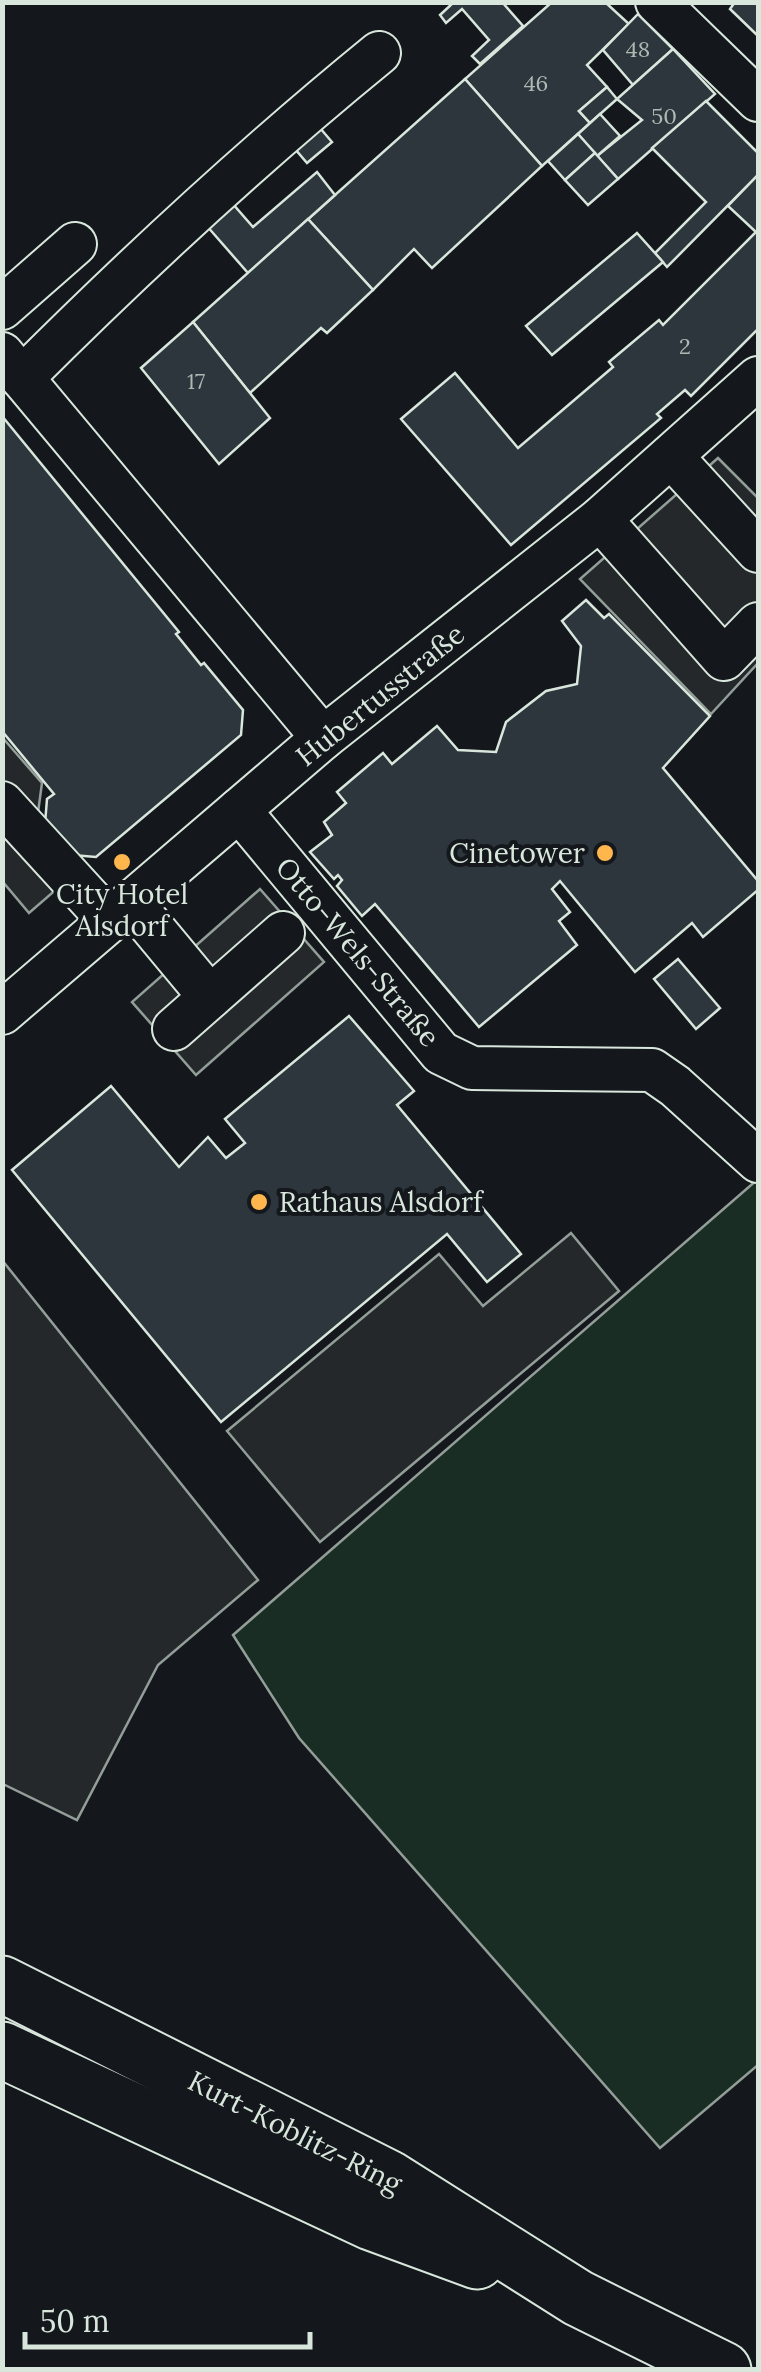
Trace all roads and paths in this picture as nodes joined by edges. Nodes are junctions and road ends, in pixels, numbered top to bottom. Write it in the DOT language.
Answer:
graph roads {
  1 [pos="656,2"];
  2 [pos="378,53"];
  3 [pos="758,100"];
  4 [pos="76,244"];
  5 [pos="2,308"];
  6 [pos="12,366"];
  7 [pos="758,378"];
  8 [pos="672,456"];
  9 [pos="600,518"];
  10 [pos="758,551"];
  11 [pos="758,624"];
  12 [pos="323,738"];
  13 [pos="2,803"];
  14 [pos="240,810"];
  15 [pos="120,911"];
  16 [pos="283,933"];
  17 [pos="210,997"];
  18 [pos="2,1012"];
  19 [pos="174,1029"];
  20 [pos="758,1161"];
  21 [pos="2,1984"];
  22 [pos="2,2050"];
  23 [pos="578,2298"];
  24 [pos="723,2370"];
  1 -- 3 [label="street"];
  2 -- 6 [label="street"];
  4 -- 5 [label="street"];
  6 -- 12 [label="street"];
  7 -- 8 [label="street, Hubertusstraße"];
  8 -- 9 [label="street, Hubertusstraße"];
  8 -- 10 [label="street"];
  9 -- 11 [label="street"];
  9 -- 12 [label="street, Hubertusstraße"];
  12 -- 14 [label="street, Hubertusstraße"];
  13 -- 15 [label="street"];
  14 -- 15 [label="street, Hubertusstraße"];
  14 -- 20 [label="street, Otto-Wels-Straße"];
  15 -- 17 [label="street"];
  15 -- 18 [label="street, Hubertusstraße"];
  16 -- 17 [label="street"];
  17 -- 19 [label="street"];
  21 -- 23 [label="main road, Kurt-Koblitz-Ring"];
  22 -- 23 [label="main road, Kurt-Koblitz-Ring"];
  23 -- 24 [label="main road, Kurt-Koblitz-Ring"];
}
